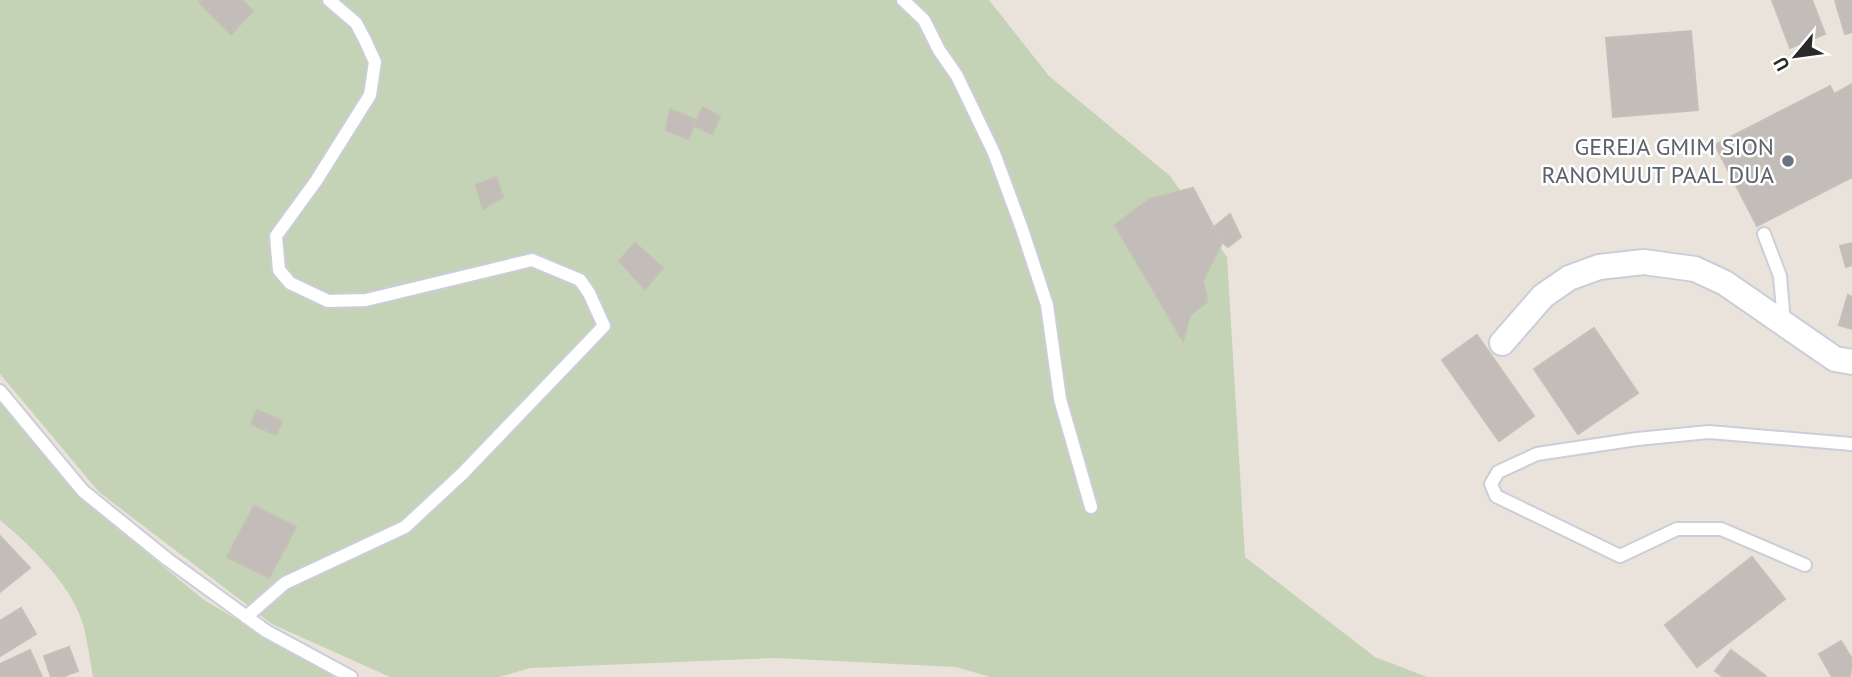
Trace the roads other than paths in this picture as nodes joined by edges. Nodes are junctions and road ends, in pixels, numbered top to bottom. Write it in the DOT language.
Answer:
graph roads {
  1 [pos="329,0"];
  2 [pos="903,0"];
  3 [pos="1764,233"];
  4 [pos="1784,323"];
  5 [pos="1502,343"];
  6 [pos="1852,362"];
  7 [pos="0,391"];
  8 [pos="1852,444"];
  9 [pos="1091,507"];
  10 [pos="1805,565"];
  11 [pos="246,617"];
  12 [pos="351,677"];
  1 -- 11 [label="lane"];
  2 -- 9 [label="lane"];
  3 -- 4 [label="lane"];
  4 -- 5 [label="street"];
  4 -- 6 [label="street"];
  7 -- 11 [label="lane"];
  8 -- 10 [label="lane"];
  11 -- 12 [label="lane"];
}
